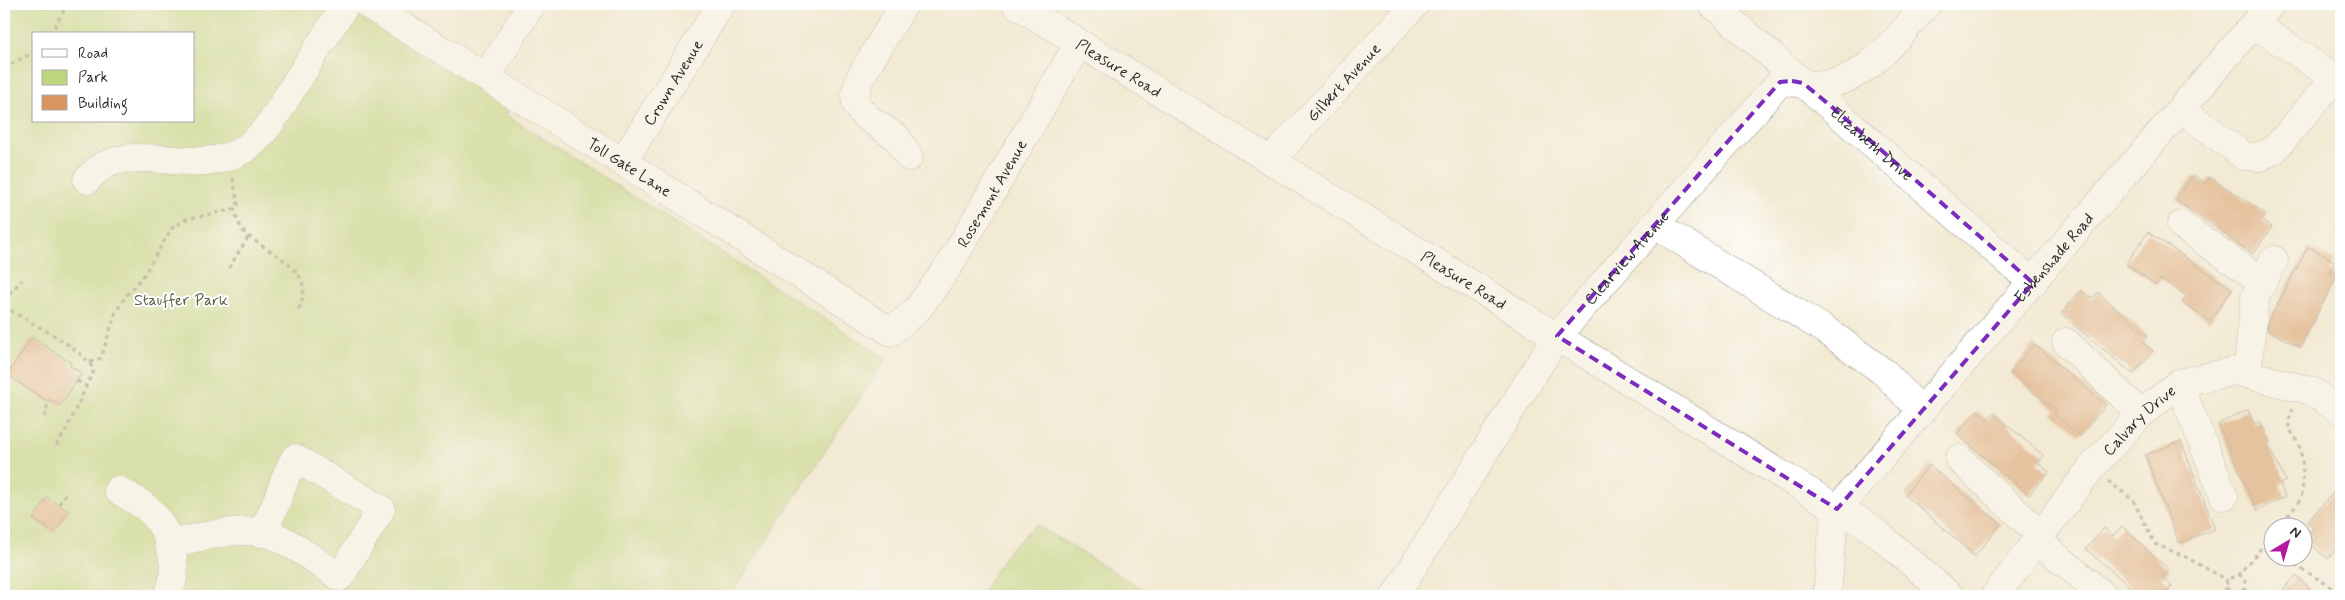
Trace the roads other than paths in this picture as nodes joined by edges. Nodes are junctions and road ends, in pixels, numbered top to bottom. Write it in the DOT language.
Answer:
graph roads {
  1 [pos="346,4"];
  2 [pos="367,4"];
  3 [pos="532,4"];
  4 [pos="721,4"];
  5 [pos="904,4"];
  6 [pos="1016,4"];
  7 [pos="1415,4"];
  8 [pos="1712,4"];
  9 [pos="1927,4"];
  10 [pos="2263,14"];
  11 [pos="1079,43"];
  12 [pos="486,77"];
  13 [pos="2338,80"];
  14 [pos="1803,83"];
  15 [pos="2181,109"];
  16 [pos="909,157"];
  17 [pos="1270,161"];
  18 [pos="624,162"];
  19 [pos="88,180"];
  20 [pos="2181,224"];
  21 [pos="1655,225"];
  22 [pos="2033,283"];
  23 [pos="891,332"];
  24 [pos="1558,336"];
  25 [pos="2066,342"];
  26 [pos="2247,374"];
  27 [pos="2179,383"];
  28 [pos="2341,411"];
  29 [pos="1922,412"];
  30 [pos="2141,414"];
  31 [pos="1959,459"];
  32 [pos="118,490"];
  33 [pos="2224,496"];
  34 [pos="1837,510"];
  35 [pos="260,532"];
  36 [pos="2039,537"];
  37 [pos="169,545"];
  38 [pos="167,596"];
  39 [pos="1395,596"];
  40 [pos="1827,596"];
  41 [pos="1950,596"];
  42 [pos="1995,596"];
  43 [pos="2104,596"];
  1 -- 19 [label="street"];
  2 -- 12 [label="street, Toll Gate Lane"];
  3 -- 12 [label="street"];
  4 -- 18 [label="street, Crown Avenue"];
  5 -- 16 [label="street"];
  6 -- 11 [label="street, Pleasure Road"];
  7 -- 17 [label="street, Gilbert Avenue"];
  8 -- 14 [label="street, Elizabeth Drive"];
  9 -- 14 [label="street, Clearview Avenue"];
  10 -- 13 [label="street"];
  10 -- 15 [label="street, Esbenshade Road"];
  11 -- 17 [label="street, Pleasure Road"];
  11 -- 23 [label="street, Rosemont Avenue"];
  12 -- 18 [label="street, Toll Gate Lane"];
  13 -- 15 [label="street"];
  14 -- 21 [label="street, Clearview Avenue"];
  14 -- 22 [label="street, Elizabeth Drive"];
  15 -- 22 [label="street, Esbenshade Road"];
  17 -- 24 [label="street, Pleasure Road"];
  18 -- 23 [label="street, Toll Gate Lane"];
  20 -- 26 [label="street"];
  21 -- 24 [label="street, Clearview Avenue"];
  21 -- 29 [label="street"];
  22 -- 29 [label="street, Esbenshade Road"];
  24 -- 34 [label="street, Pleasure Road"];
  24 -- 39 [label="street, Clearview Avenue"];
  25 -- 30 [label="street"];
  26 -- 27 [label="street, Calvary Drive"];
  26 -- 28 [label="street, Calvary Drive"];
  27 -- 30 [label="street, Calvary Drive"];
  27 -- 33 [label="street"];
  29 -- 34 [label="street, Esbenshade Road"];
  30 -- 36 [label="street, Calvary Drive"];
  31 -- 36 [label="street"];
  32 -- 37 [label="street"];
  34 -- 40 [label="street"];
  34 -- 41 [label="street, Pleasure Road"];
  35 -- 35 [label="street"];
  35 -- 37 [label="street"];
  36 -- 42 [label="street, Calvary Drive"];
  36 -- 43 [label="street"];
  37 -- 38 [label="street"];
}
